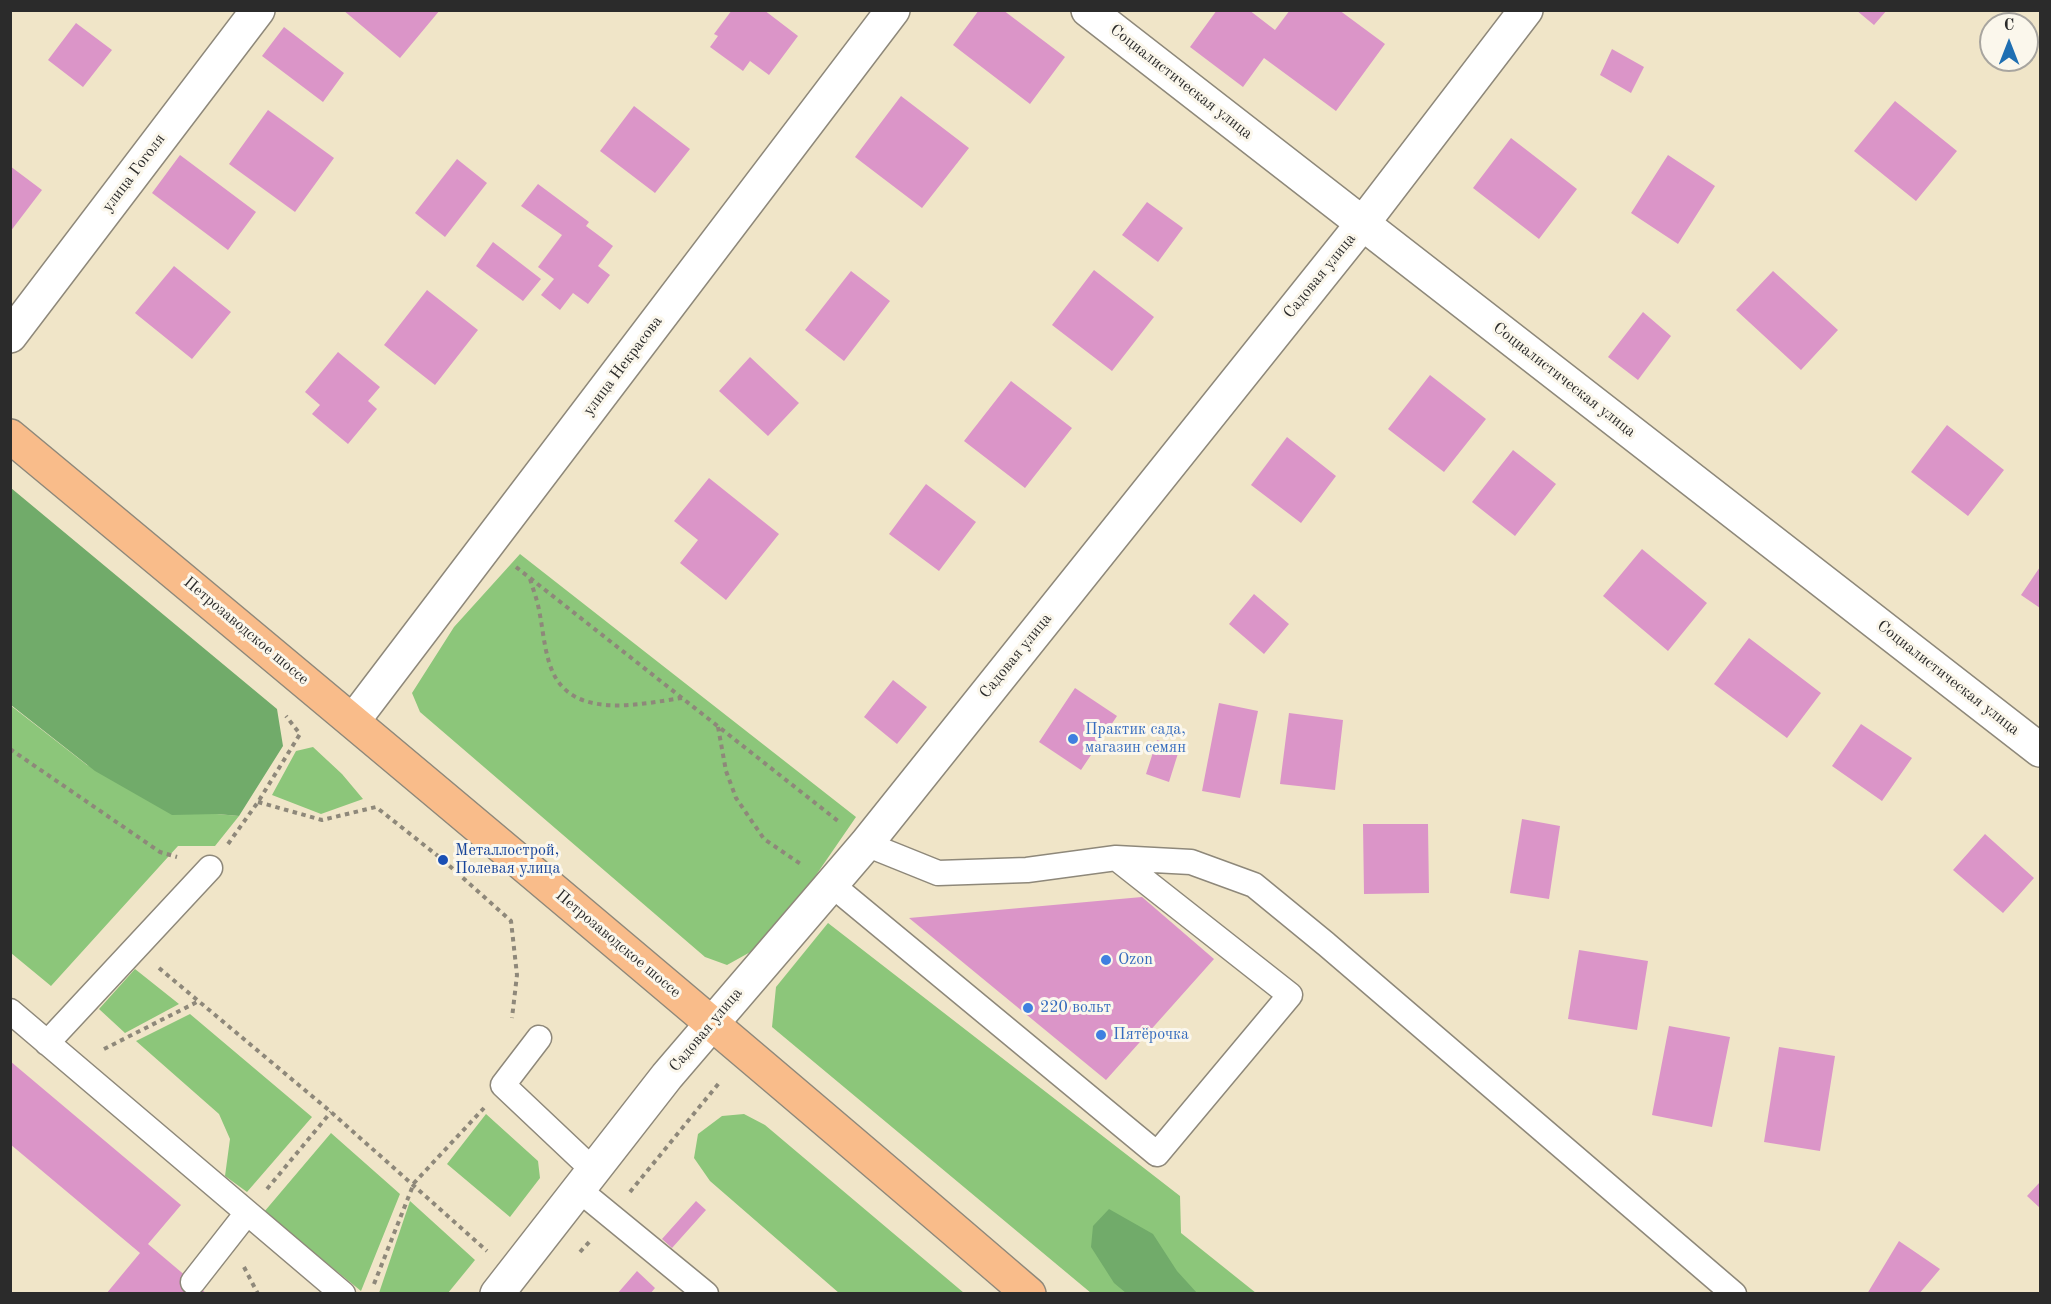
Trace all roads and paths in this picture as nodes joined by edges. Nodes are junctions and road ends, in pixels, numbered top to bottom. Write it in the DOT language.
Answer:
graph roads {
  1 [pos="258,10"];
  2 [pos="893,10"];
  3 [pos="1088,10"];
  4 [pos="1526,10"];
  5 [pos="1362,223"];
  6 [pos="10,336"];
  7 [pos="10,436"];
  8 [pos="487,545"];
  9 [pos="530,578"];
  10 [pos="682,698"];
  11 [pos="281,710"];
  12 [pos="353,721"];
  13 [pos="718,726"];
  14 [pos="10,749"];
  15 [pos="2040,750"];
  16 [pos="258,802"];
  17 [pos="866,844"];
  18 [pos="1116,858"];
  19 [pos="210,868"];
  20 [pos="832,885"];
  21 [pos="135,948"];
  22 [pos="199,1001"];
  23 [pos="10,1011"];
  24 [pos="512,1019"];
  25 [pos="712,1022"];
  26 [pos="539,1038"];
  27 [pos="46,1043"];
  28 [pos="73,1065"];
  29 [pos="503,1084"];
  30 [pos="332,1112"];
  31 [pos="585,1180"];
  32 [pos="414,1183"];
  33 [pos="247,1213"];
  34 [pos="492,1256"];
  35 [pos="193,1282"];
  36 [pos="701,1292"];
  37 [pos="343,1293"];
  38 [pos="370,1293"];
  39 [pos="497,1293"];
  40 [pos="1029,1293"];
  41 [pos="1734,1293"];
  1 -- 6 [label="street, улица Гоголя"];
  2 -- 8 [label="street, улица Некрасова"];
  3 -- 5 [label="street, Социалистическая улица"];
  4 -- 5 [label="street, Садовая улица"];
  5 -- 15 [label="street, Социалистическая улица"];
  5 -- 17 [label="street, Садовая улица"];
  7 -- 12 [label="main road, Петрозаводское шоссе"];
  8 -- 9 [label="path"];
  8 -- 12 [label="street, улица Некрасова"];
  9 -- 10 [label="path"];
  9 -- 10 [label="path"];
  10 -- 13 [label="path"];
  11 -- 16 [label="path"];
  12 -- 25 [label="main road, Петрозаводское шоссе"];
  13 -- 17 [label="path"];
  13 -- 20 [label="path"];
  14 -- 19 [label="path"];
  16 -- 19 [label="path"];
  16 -- 24 [label="path"];
  17 -- 18 [label="lane"];
  17 -- 20 [label="street, Садовая улица"];
  18 -- 20 [label="lane"];
  18 -- 41 [label="lane"];
  19 -- 21 [label="lane"];
  20 -- 25 [label="street, Садовая улица"];
  21 -- 22 [label="path"];
  21 -- 27 [label="lane"];
  22 -- 28 [label="path"];
  22 -- 30 [label="path"];
  23 -- 27 [label="lane"];
  25 -- 31 [label="street, Садовая улица"];
  25 -- 40 [label="main road, Петрозаводское шоссе"];
  26 -- 29 [label="lane"];
  27 -- 28 [label="lane"];
  28 -- 33 [label="lane"];
  29 -- 31 [label="lane"];
  29 -- 32 [label="path"];
  30 -- 32 [label="path"];
  30 -- 33 [label="path"];
  31 -- 36 [label="lane"];
  31 -- 39 [label="street, Садовая улица"];
  32 -- 34 [label="path"];
  32 -- 38 [label="path"];
  33 -- 35 [label="lane"];
  33 -- 37 [label="lane"];
}
